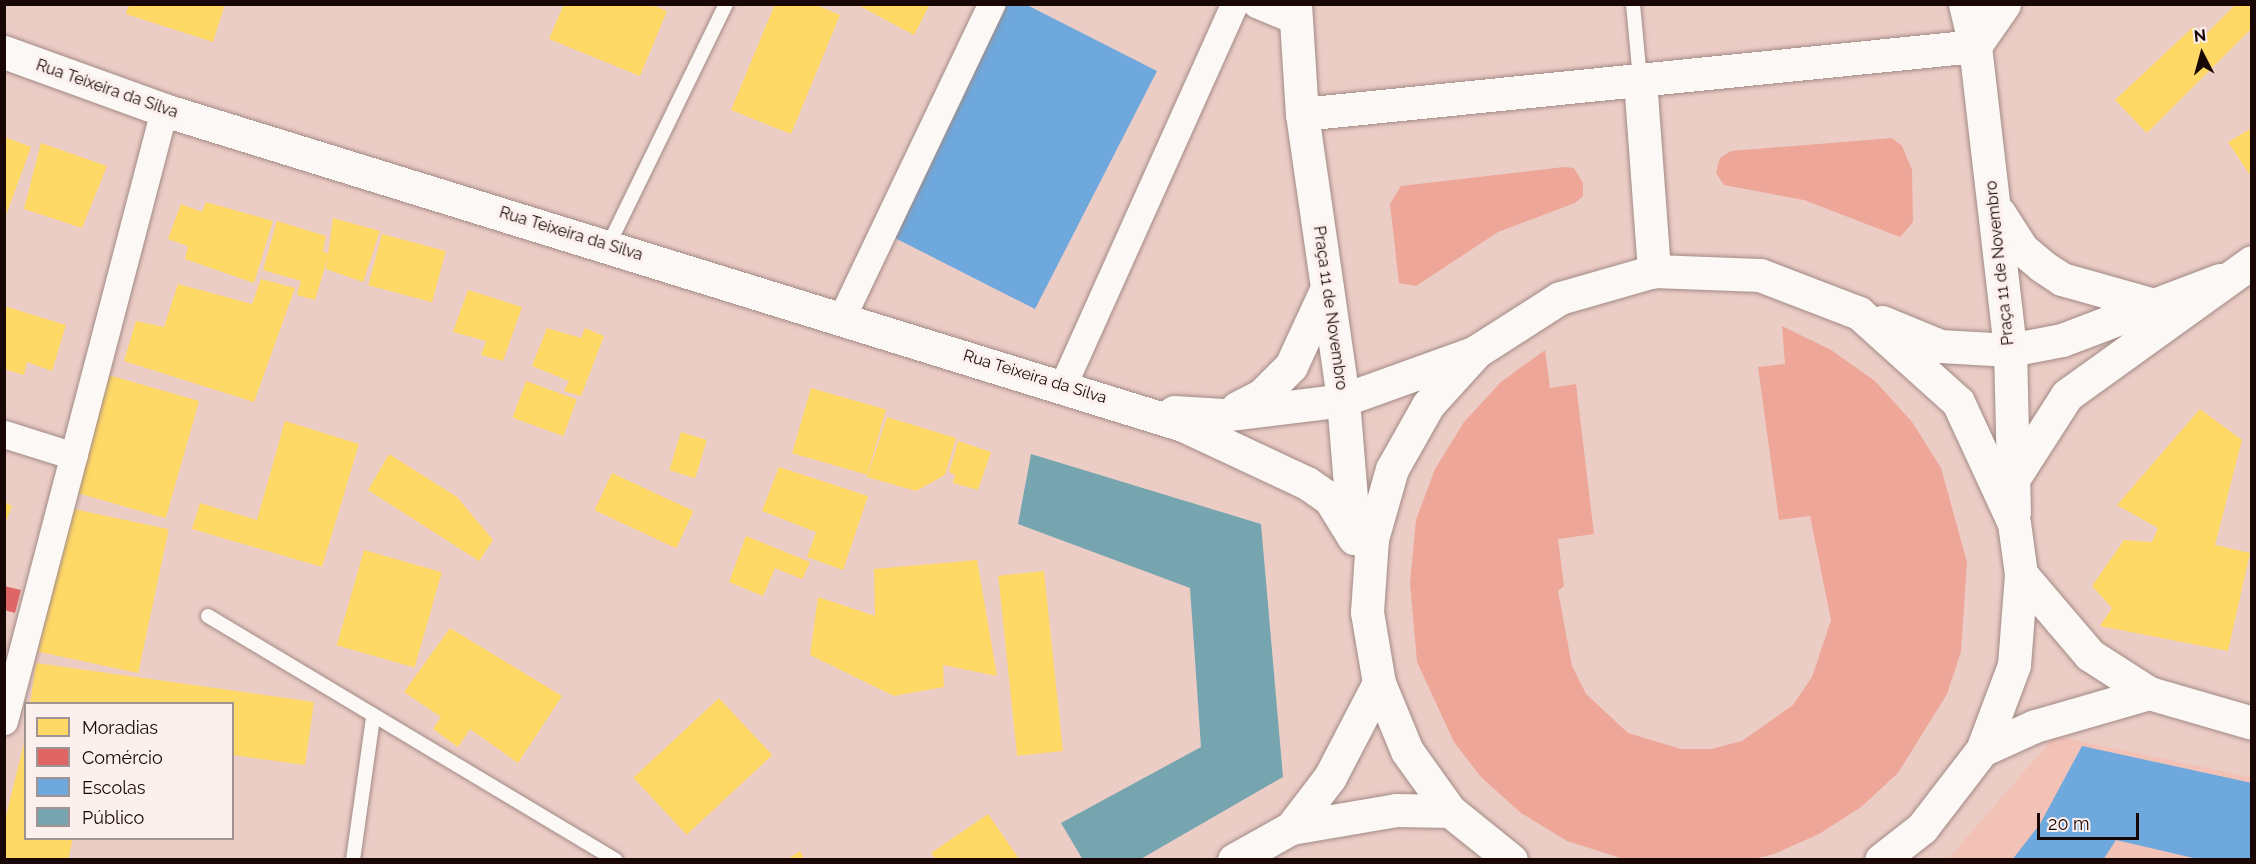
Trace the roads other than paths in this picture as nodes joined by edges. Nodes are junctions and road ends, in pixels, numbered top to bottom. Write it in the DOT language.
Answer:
graph roads {
  1 [pos="726,4"];
  2 [pos="991,4"];
  3 [pos="1234,4"];
  4 [pos="1256,4"];
  5 [pos="1633,4"];
  6 [pos="1965,4"];
  7 [pos="2004,4"];
  8 [pos="1294,12"];
  9 [pos="1975,46"];
  10 [pos="4,52"];
  11 [pos="1640,80"];
  12 [pos="164,110"];
  13 [pos="1302,114"];
  14 [pos="1995,205"];
  15 [pos="608,246"];
  16 [pos="2252,262"];
  17 [pos="1654,271"];
  18 [pos="2220,280"];
  19 [pos="1328,286"];
  20 [pos="2147,303"];
  21 [pos="1859,313"];
  22 [pos="842,317"];
  23 [pos="2010,350"];
  24 [pos="1477,351"];
  25 [pos="1063,385"];
  26 [pos="1343,400"];
  27 [pos="1140,409"];
  28 [pos="1223,415"];
  29 [pos="4,434"];
  30 [pos="74,456"];
  31 [pos="2014,476"];
  32 [pos="2014,523"];
  33 [pos="1354,538"];
  34 [pos="2021,574"];
  35 [pos="1367,612"];
  36 [pos="208,616"];
  37 [pos="1379,683"];
  38 [pos="2149,693"];
  39 [pos="373,717"];
  40 [pos="4,721"];
  41 [pos="2252,723"];
  42 [pos="1982,750"];
  43 [pos="1450,811"];
  44 [pos="1291,828"];
  45 [pos="1922,828"];
  46 [pos="353,860"];
  47 [pos="616,860"];
  48 [pos="1234,860"];
  49 [pos="1511,860"];
  50 [pos="1881,860"];
  51 [pos="1914,860"];
  1 -- 15 [label="lane"];
  2 -- 22 [label="street"];
  3 -- 25 [label="street"];
  4 -- 8 [label="street"];
  5 -- 11 [label="lane"];
  6 -- 9 [label="street, Praça 11 de Novembro"];
  7 -- 9 [label="street"];
  8 -- 13 [label="street, Praça 11 de Novembro"];
  9 -- 11 [label="street"];
  9 -- 14 [label="street, Praça 11 de Novembro"];
  10 -- 12 [label="street, Rua Teixeira da Silva"];
  11 -- 13 [label="street"];
  11 -- 17 [label="street"];
  12 -- 15 [label="street, Rua Teixeira da Silva"];
  12 -- 30 [label="street"];
  13 -- 19 [label="street, Praça 11 de Novembro"];
  14 -- 20 [label="street"];
  14 -- 23 [label="street, Praça 11 de Novembro"];
  15 -- 22 [label="street, Rua Teixeira da Silva"];
  16 -- 18 [label="street"];
  17 -- 21 [label="street, Praça 11 de Novembro"];
  17 -- 24 [label="street, Praça 11 de Novembro"];
  18 -- 20 [label="street"];
  18 -- 31 [label="street"];
  19 -- 26 [label="street, Praça 11 de Novembro"];
  19 -- 28 [label="street"];
  20 -- 23 [label="street"];
  21 -- 23 [label="street"];
  21 -- 32 [label="street, Praça 11 de Novembro"];
  22 -- 25 [label="street, Rua Teixeira da Silva"];
  23 -- 31 [label="street, Praça 11 de Novembro"];
  24 -- 26 [label="street, Rua Teixeira da Silva"];
  24 -- 35 [label="street, Praça 11 de Novembro"];
  25 -- 27 [label="street, Rua Teixeira da Silva"];
  26 -- 28 [label="street, Rua Teixeira da Silva"];
  26 -- 33 [label="street, Praça 11 de Novembro"];
  27 -- 28 [label="street, Rua Teixeira da Silva"];
  27 -- 33 [label="street, Rua Teixeira da Silva"];
  29 -- 30 [label="street"];
  30 -- 40 [label="street"];
  31 -- 32 [label="street, Praça 11 de Novembro"];
  32 -- 34 [label="street, Praça 11 de Novembro"];
  33 -- 35 [label="street, Praça 11 de Novembro"];
  34 -- 38 [label="street"];
  34 -- 42 [label="street, Praça 11 de Novembro"];
  35 -- 37 [label="street, Praça 11 de Novembro"];
  36 -- 39 [label="lane"];
  37 -- 43 [label="street, Praça 11 de Novembro"];
  37 -- 44 [label="street"];
  38 -- 41 [label="street"];
  38 -- 42 [label="street"];
  39 -- 46 [label="lane"];
  39 -- 47 [label="lane"];
  42 -- 45 [label="street, Praça 11 de Novembro"];
  43 -- 44 [label="street"];
  43 -- 49 [label="street, Praça 11 de Novembro"];
  44 -- 48 [label="street"];
  45 -- 50 [label="street, Praça 11 de Novembro"];
  45 -- 51 [label="street"];
}
